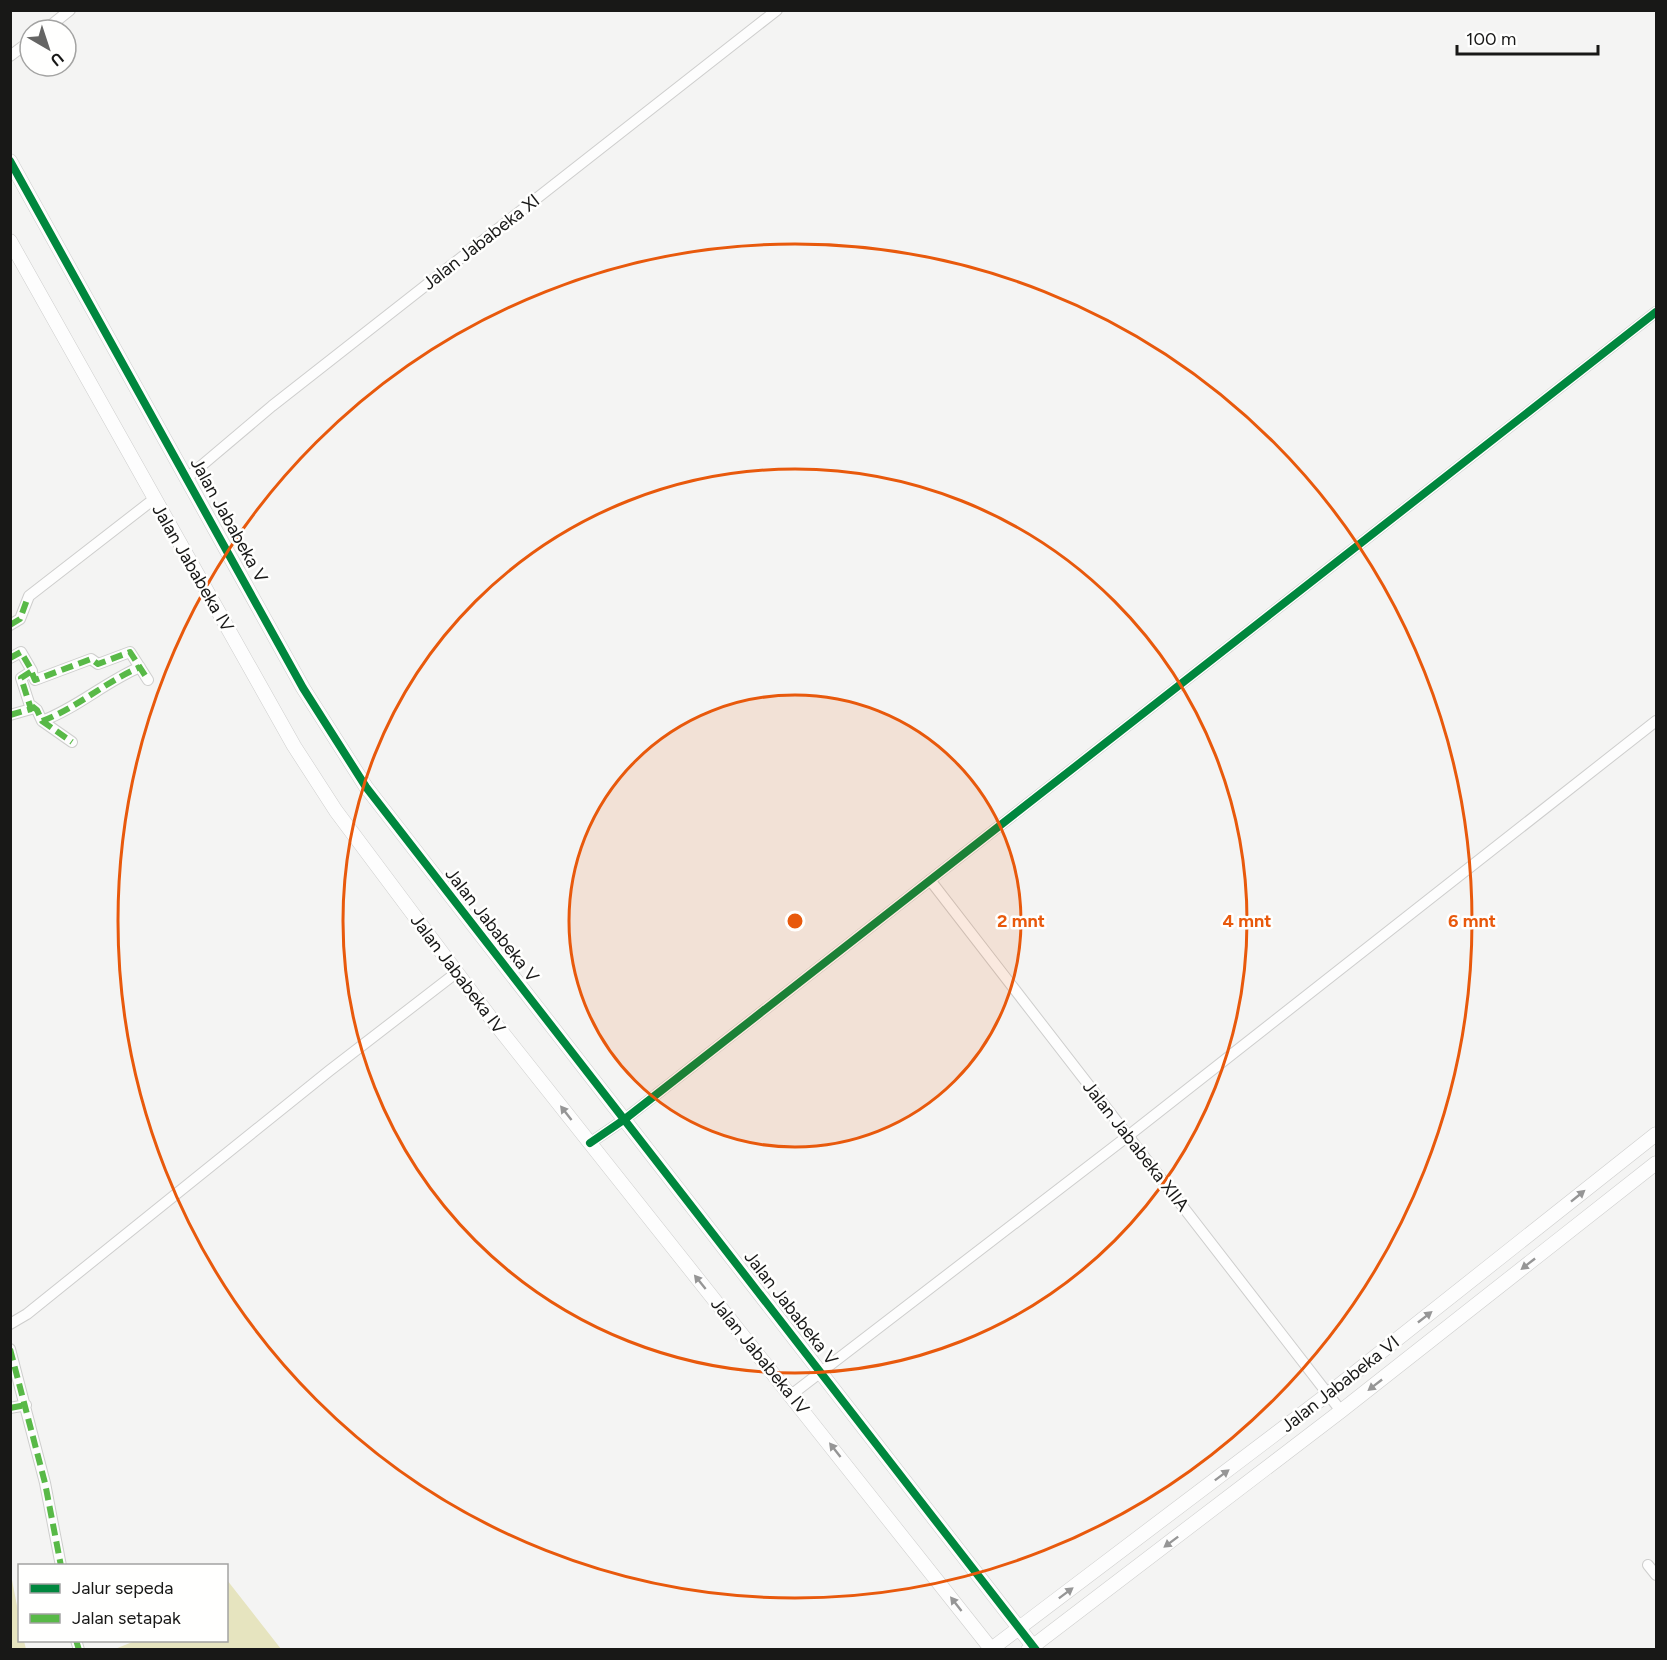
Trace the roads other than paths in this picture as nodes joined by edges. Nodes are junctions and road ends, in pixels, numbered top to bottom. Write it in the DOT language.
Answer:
graph roads {
  1 [pos="777,10"];
  2 [pos="10,161"];
  3 [pos="10,241"];
  4 [pos="1656,312"];
  5 [pos="188,477"];
  6 [pos="154,500"];
  7 [pos="10,625"];
  8 [pos="10,658"];
  9 [pos="140,667"];
  10 [pos="32,673"];
  11 [pos="148,680"];
  12 [pos="32,706"];
  13 [pos="10,715"];
  14 [pos="42,721"];
  15 [pos="1656,721"];
  16 [pos="72,742"];
  17 [pos="930,880"];
  18 [pos="456,972"];
  19 [pos="625,1119"];
  20 [pos="1656,1134"];
  21 [pos="1128,1136"];
  22 [pos="590,1143"];
  23 [pos="1656,1163"];
  24 [pos="10,1324"];
  25 [pos="10,1349"];
  26 [pos="821,1372"];
  27 [pos="1328,1394"];
  28 [pos="791,1395"];
  29 [pos="26,1405"];
  30 [pos="10,1408"];
  31 [pos="1341,1411"];
  32 [pos="61,1564"];
  33 [pos="1648,1565"];
  34 [pos="1656,1575"];
  35 [pos="1020,1628"];
  36 [pos="1032,1648"];
  37 [pos="991,1649"];
  1 -- 5 [label="street, Jalan Jababeka XI"];
  2 -- 5 [label="street, Jalan Jababeka V"];
  3 -- 6 [label="street, Jalan Jababeka IV"];
  4 -- 17 [label="street"];
  5 -- 19 [label="street, Jalan Jababeka V"];
  6 -- 7 [label="street"];
  6 -- 18 [label="street, Jalan Jababeka IV"];
  8 -- 10 [label="street"];
  9 -- 10 [label="street"];
  9 -- 11 [label="street"];
  9 -- 14 [label="street"];
  10 -- 12 [label="street"];
  12 -- 13 [label="street"];
  12 -- 14 [label="street"];
  14 -- 16 [label="street"];
  15 -- 21 [label="street"];
  17 -- 19 [label="street"];
  17 -- 21 [label="street, Jalan Jababeka XIIA"];
  22 -- 18 [label="street, Jalan Jababeka IV, one-way"];
  18 -- 24 [label="street"];
  19 -- 22 [label="street"];
  19 -- 26 [label="street, Jalan Jababeka V"];
  27 -- 20 [label="street, Jalan Jababeka VI, one-way"];
  21 -- 26 [label="street"];
  21 -- 27 [label="street, Jalan Jababeka XIIA"];
  28 -- 22 [label="street, Jalan Jababeka IV, one-way"];
  23 -- 31 [label="street, Jalan Jababeka VI, one-way"];
  25 -- 29 [label="street"];
  26 -- 28 [label="street"];
  26 -- 35 [label="street, Jalan Jababeka V"];
  27 -- 31 [label="street, Jalan Jababeka XIIA"];
  35 -- 27 [label="street, Jalan Jababeka VI, one-way"];
  37 -- 28 [label="street, Jalan Jababeka IV, one-way"];
  29 -- 30 [label="street"];
  29 -- 32 [label="street"];
  31 -- 36 [label="street, Jalan Jababeka VI, one-way"];
  33 -- 34 [label="street"];
  35 -- 36 [label="street, Jalan Jababeka V"];
  35 -- 37 [label="street, Jalan Jababeka VI"];
}
